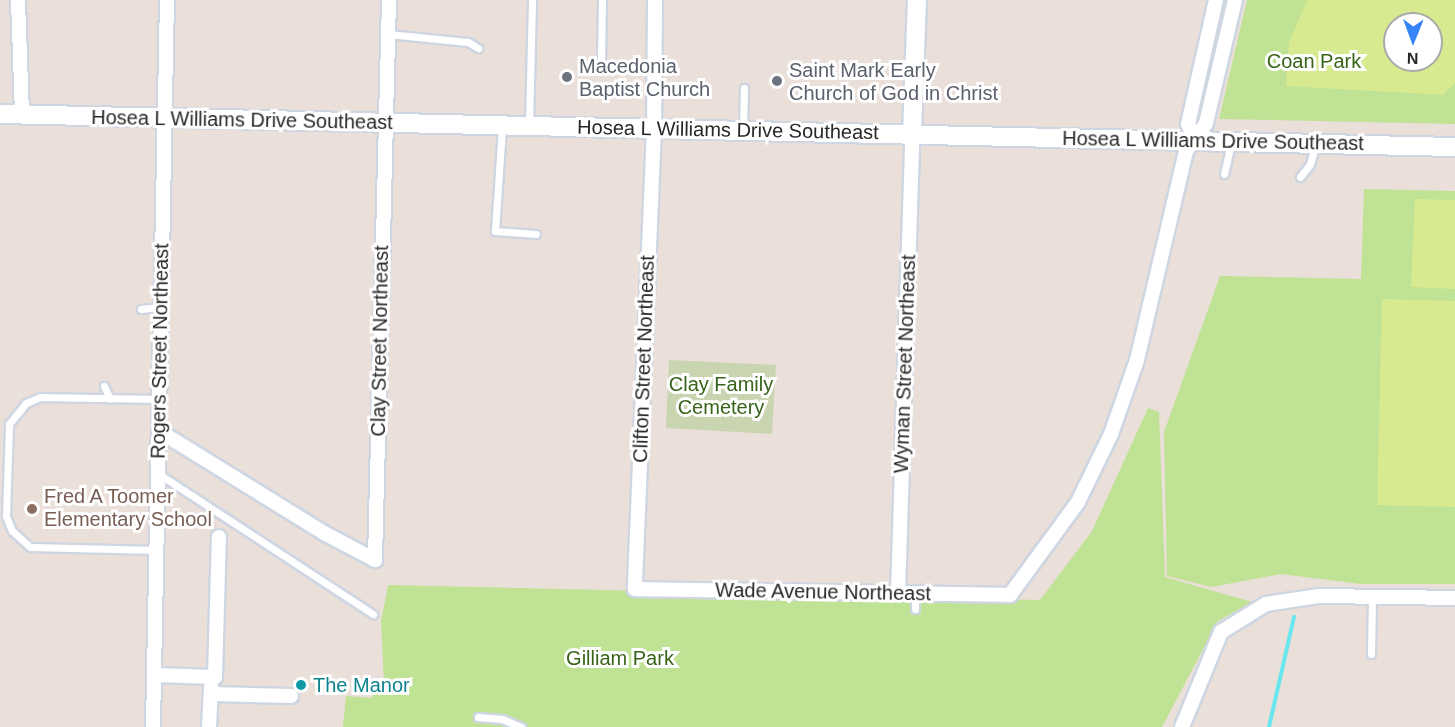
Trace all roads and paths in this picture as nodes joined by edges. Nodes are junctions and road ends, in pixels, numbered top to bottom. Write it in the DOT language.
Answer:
graph roads {
  1 [pos="18,0"];
  2 [pos="167,0"];
  3 [pos="389,0"];
  4 [pos="532,0"];
  5 [pos="602,0"];
  6 [pos="655,0"];
  7 [pos="917,0"];
  8 [pos="1216,0"];
  9 [pos="1235,0"];
  10 [pos="388,34"];
  11 [pos="478,48"];
  12 [pos="601,59"];
  13 [pos="744,88"];
  14 [pos="0,114"];
  15 [pos="22,115"];
  16 [pos="164,118"];
  17 [pos="385,123"];
  18 [pos="502,126"];
  19 [pos="529,126"];
  20 [pos="654,129"];
  21 [pos="743,131"];
  22 [pos="912,135"];
  23 [pos="1196,141"];
  24 [pos="1231,141"];
  25 [pos="1316,143"];
  26 [pos="1455,147"];
  27 [pos="1224,174"];
  28 [pos="1300,177"];
  29 [pos="536,234"];
  30 [pos="160,307"];
  31 [pos="141,309"];
  32 [pos="104,386"];
  33 [pos="110,399"];
  34 [pos="158,399"];
  35 [pos="159,432"];
  36 [pos="158,474"];
  37 [pos="219,537"];
  38 [pos="157,550"];
  39 [pos="635,589"];
  40 [pos="898,593"];
  41 [pos="915,594"];
  42 [pos="1372,597"];
  43 [pos="1455,598"];
  44 [pos="915,609"];
  45 [pos="373,614"];
  46 [pos="1371,654"];
  47 [pos="154,675"];
  48 [pos="212,677"];
  49 [pos="211,694"];
  50 [pos="291,696"];
  51 [pos="478,717"];
  52 [pos="153,727"];
  53 [pos="209,727"];
  54 [pos="521,727"];
  55 [pos="1182,727"];
  1 -- 15 [label="street"];
  2 -- 16 [label="street, Rogers Street Northeast"];
  3 -- 10 [label="street, Clay Street Northeast"];
  4 -- 19 [label="lane"];
  5 -- 12 [label="lane"];
  6 -- 20 [label="street, Clifton Street Northeast"];
  7 -- 22 [label="street"];
  8 -- 23 [label="street"];
  9 -- 23 [label="street"];
  10 -- 11 [label="lane"];
  10 -- 17 [label="street, Clay Street Northeast"];
  13 -- 21 [label="lane"];
  14 -- 15 [label="street, Hosea L Williams Drive Southeast"];
  15 -- 16 [label="street, Hosea L Williams Drive Southeast"];
  16 -- 17 [label="street, Hosea L Williams Drive Southeast"];
  16 -- 30 [label="street, Rogers Street Northeast"];
  17 -- 18 [label="street, Hosea L Williams Drive Southeast"];
  17 -- 35 [label="street, Clay Street Northeast"];
  18 -- 19 [label="street, Hosea L Williams Drive Southeast"];
  18 -- 29 [label="lane"];
  19 -- 20 [label="street, Hosea L Williams Drive Southeast"];
  20 -- 21 [label="street, Hosea L Williams Drive Southeast"];
  20 -- 39 [label="street, Clifton Street Northeast"];
  21 -- 22 [label="street, Hosea L Williams Drive Southeast"];
  22 -- 23 [label="street, Hosea L Williams Drive Southeast"];
  22 -- 40 [label="street, Wyman Street Northeast"];
  23 -- 24 [label="street, Hosea L Williams Drive Southeast"];
  23 -- 41 [label="street, Wade Avenue Northeast"];
  24 -- 25 [label="street, Hosea L Williams Drive Southeast"];
  24 -- 27 [label="lane"];
  25 -- 26 [label="street, Hosea L Williams Drive Southeast"];
  25 -- 28 [label="lane"];
  30 -- 31 [label="lane"];
  30 -- 34 [label="street, Rogers Street Northeast"];
  32 -- 33 [label="lane"];
  33 -- 34 [label="lane"];
  33 -- 38 [label="lane"];
  34 -- 35 [label="street, Rogers Street Northeast"];
  35 -- 36 [label="street, Rogers Street Northeast"];
  36 -- 38 [label="street, Rogers Street Northeast"];
  36 -- 45 [label="lane"];
  37 -- 48 [label="street"];
  38 -- 47 [label="street, Rogers Street Northeast"];
  39 -- 40 [label="street, Wade Avenue Northeast"];
  40 -- 41 [label="street, Wade Avenue Northeast"];
  41 -- 44 [label="lane"];
  42 -- 43 [label="street"];
  42 -- 46 [label="lane"];
  42 -- 55 [label="street"];
  47 -- 48 [label="street"];
  47 -- 52 [label="street, Rogers Street Northeast"];
  48 -- 49 [label="street"];
  49 -- 50 [label="street"];
  49 -- 53 [label="street"];
  51 -- 54 [label="lane"];
}
